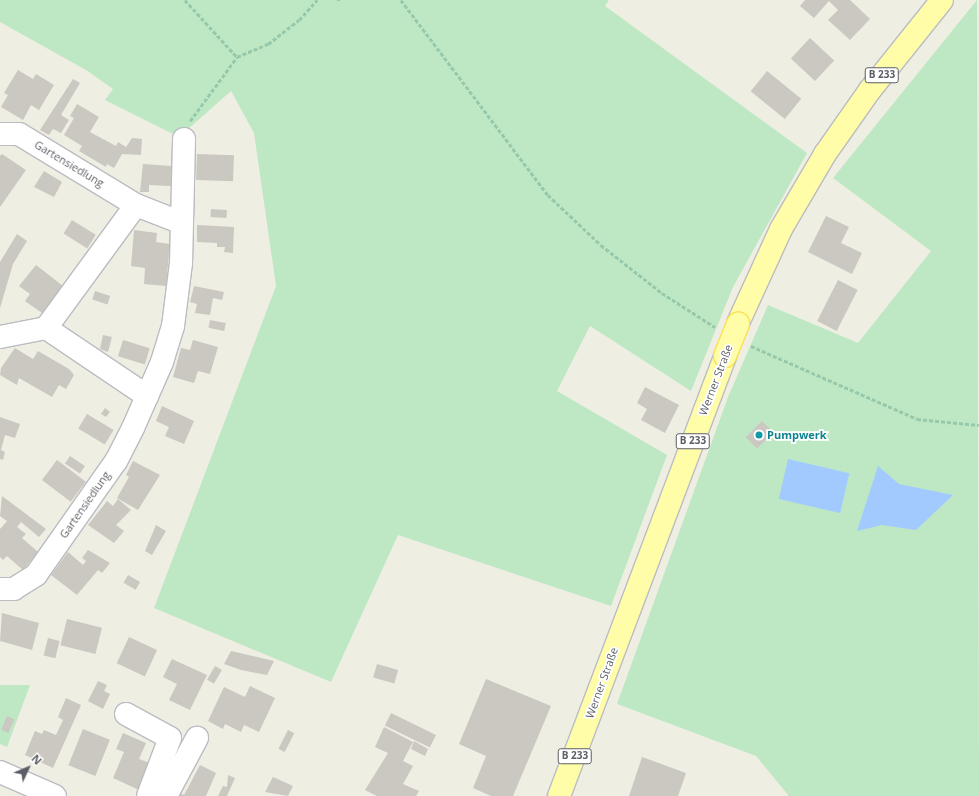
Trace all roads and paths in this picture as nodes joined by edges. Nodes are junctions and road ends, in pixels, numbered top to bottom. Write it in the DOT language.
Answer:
graph roads {
  1 [pos="185,0"];
  2 [pos="317,0"];
  3 [pos="401,0"];
  4 [pos="942,0"];
  5 [pos="236,57"];
  6 [pos="0,134"];
  7 [pos="184,139"];
  8 [pos="136,204"];
  9 [pos="182,223"];
  10 [pos="729,327"];
  11 [pos="46,328"];
  12 [pos="0,337"];
  13 [pos="762,353"];
  14 [pos="147,396"];
  15 [pos="979,425"];
  16 [pos="0,589"];
  17 [pos="126,714"];
  18 [pos="197,738"];
  19 [pos="0,772"];
  20 [pos="53,796"];
  21 [pos="148,796"];
  22 [pos="166,796"];
  23 [pos="559,796"];
  1 -- 5 [label="path"];
  2 -- 5 [label="path"];
  3 -- 10 [label="path"];
  4 -- 10 [label="main road, Werner Straße / B 233"];
  5 -- 7 [label="path"];
  6 -- 8 [label="street, Gartensiedlung"];
  7 -- 9 [label="street, Gartensiedlung"];
  8 -- 9 [label="street, Gartensiedlung"];
  8 -- 11 [label="street"];
  9 -- 14 [label="street, Gartensiedlung"];
  10 -- 23 [label="main road, Werner Straße / B 233, bridge"];
  11 -- 12 [label="street"];
  11 -- 14 [label="street"];
  13 -- 15 [label="path"];
  14 -- 16 [label="street, Gartensiedlung"];
  17 -- 21 [label="street"];
  18 -- 22 [label="street"];
  19 -- 20 [label="street"];
}
